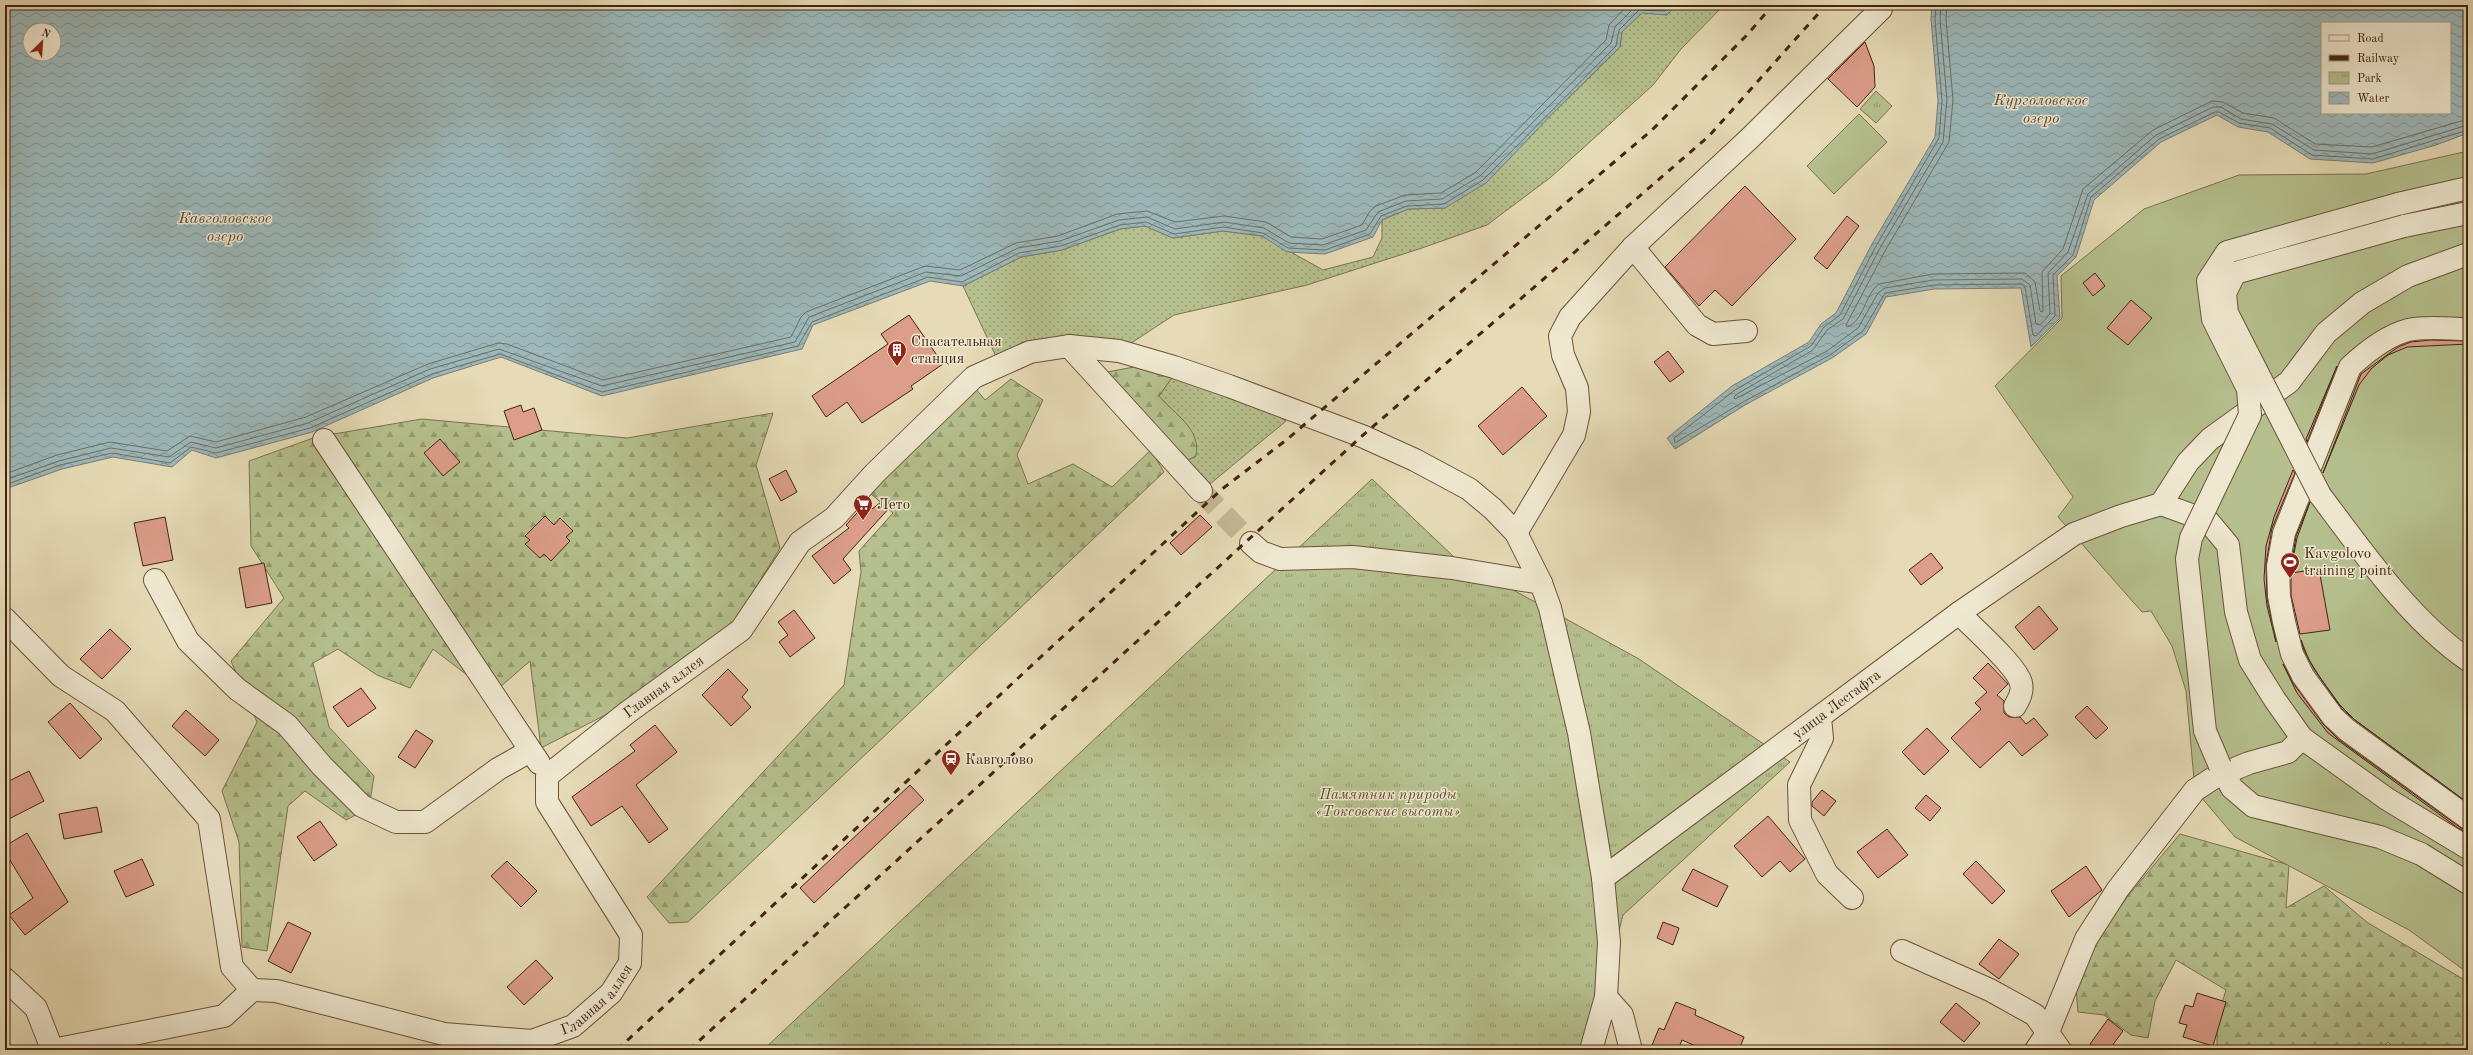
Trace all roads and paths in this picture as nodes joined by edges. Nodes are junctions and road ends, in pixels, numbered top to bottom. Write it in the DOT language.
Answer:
graph roads {
  1 [pos="1881,9"];
  2 [pos="2468,188"];
  3 [pos="2468,213"];
  4 [pos="1633,247"];
  5 [pos="2468,254"];
  6 [pos="2468,329"];
  7 [pos="1746,331"];
  8 [pos="1069,346"];
  9 [pos="324,440"];
  10 [pos="1201,491"];
  11 [pos="2161,504"];
  12 [pos="1516,533"];
  13 [pos="1251,543"];
  14 [pos="155,580"];
  15 [pos="1541,583"];
  16 [pos="1959,613"];
  17 [pos="5,620"];
  18 [pos="2468,660"];
  19 [pos="2016,706"];
  20 [pos="1820,718"];
  21 [pos="2302,738"];
  22 [pos="530,751"];
  23 [pos="547,776"];
  24 [pos="2468,818"];
  25 [pos="2468,848"];
  26 [pos="1603,878"];
  27 [pos="2468,883"];
  28 [pos="1852,898"];
  29 [pos="1902,951"];
  30 [pos="5,979"];
  31 [pos="252,990"];
  32 [pos="1606,997"];
  33 [pos="2048,1032"];
  34 [pos="51,1050"];
  35 [pos="1591,1050"];
  36 [pos="1631,1050"];
  37 [pos="2036,1050"];
  38 [pos="2060,1050"];
  1 -- 4 [label="street"];
  2 -- 27 [label="street, bridge"];
  3 -- 18 [label="street, bridge"];
  4 -- 7 [label="street"];
  4 -- 12 [label="street"];
  5 -- 11 [label="street"];
  6 -- 24 [label="street"];
  8 -- 10 [label="street"];
  8 -- 12 [label="street, Главная аллея"];
  8 -- 23 [label="street, Главная аллея"];
  9 -- 22 [label="street"];
  11 -- 16 [label="street, улица Лесгафта"];
  11 -- 21 [label="street"];
  12 -- 15 [label="street, Главная аллея"];
  13 -- 15 [label="street"];
  14 -- 22 [label="street"];
  15 -- 26 [label="street, Главная аллея"];
  16 -- 19 [label="street"];
  16 -- 20 [label="street, улица Лесгафта"];
  17 -- 31 [label="street"];
  20 -- 26 [label="street, улица Лесгафта"];
  20 -- 28 [label="street"];
  21 -- 25 [label="street"];
  21 -- 33 [label="street"];
  22 -- 23 [label="street"];
  23 -- 31 [label="street, Главная аллея"];
  26 -- 32 [label="street, Главная аллея"];
  29 -- 33 [label="street"];
  30 -- 34 [label="street"];
  31 -- 34 [label="street"];
  32 -- 35 [label="street, Главная аллея"];
  32 -- 36 [label="street"];
  33 -- 37 [label="street"];
  33 -- 38 [label="street"];
}
